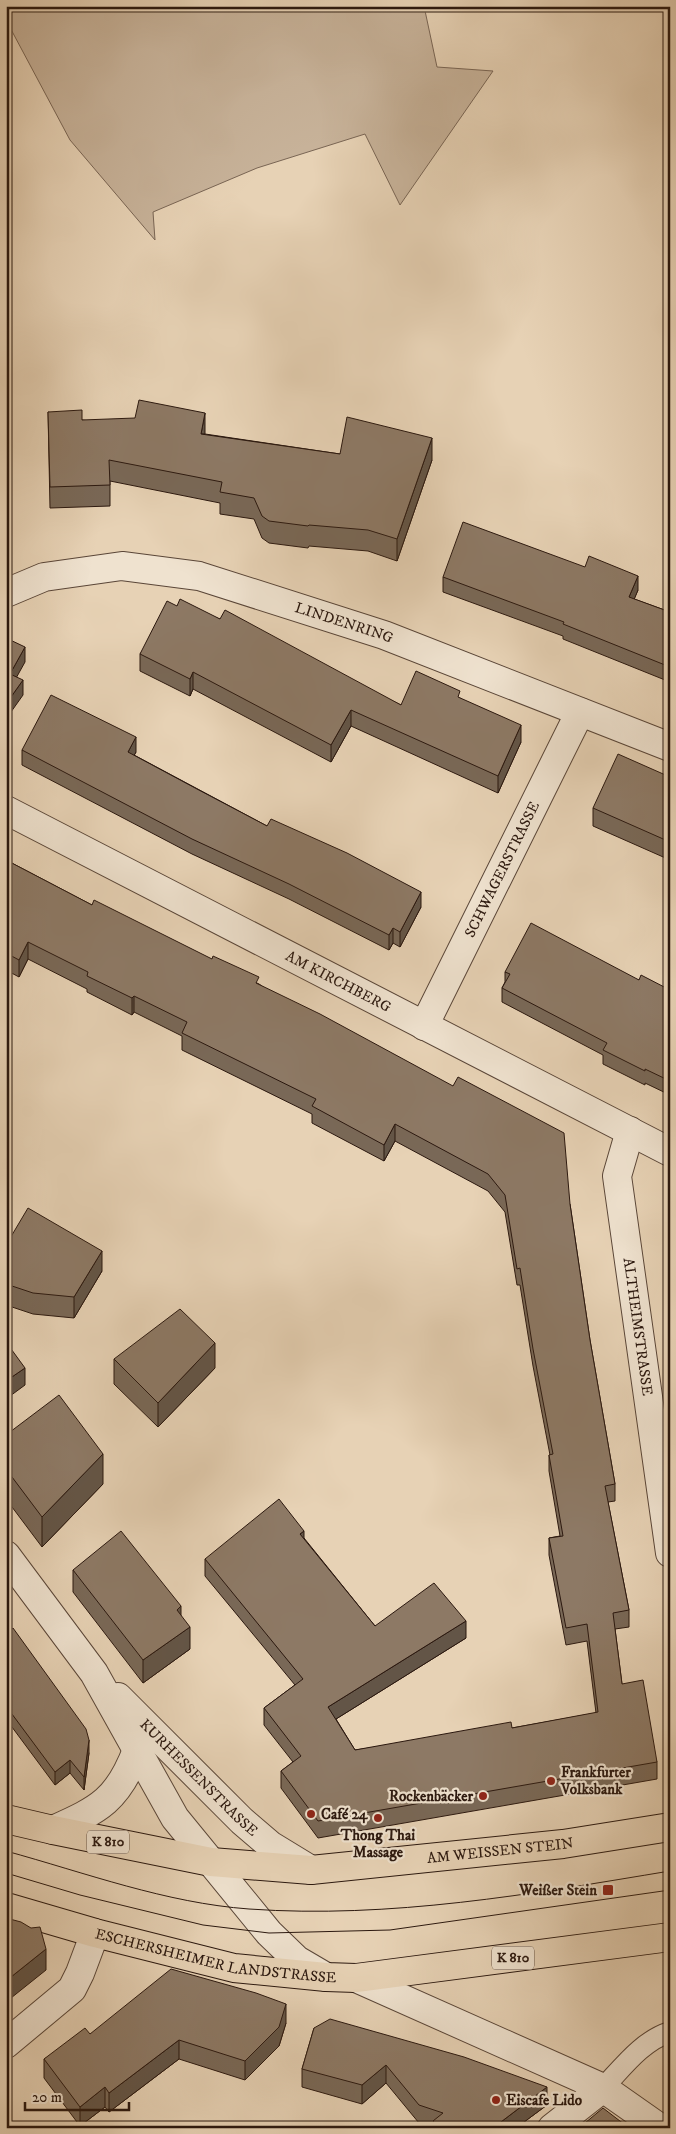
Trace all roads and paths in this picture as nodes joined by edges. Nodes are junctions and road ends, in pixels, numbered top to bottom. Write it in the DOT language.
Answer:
graph roads {
  1 [pos="6,593"];
  2 [pos="580,712"];
  3 [pos="670,747"];
  4 [pos="6,810"];
  5 [pos="424,1026"];
  6 [pos="630,1131"];
  7 [pos="670,1152"];
  8 [pos="670,1553"];
  9 [pos="6,1555"];
  10 [pos="94,1673"];
  11 [pos="137,1750"];
  12 [pos="6,1819"];
  13 [pos="670,1827"];
  14 [pos="52,1830"];
  15 [pos="211,1862"];
  16 [pos="311,1870"];
  17 [pos="6,1907"];
  18 [pos="95,1933"];
  19 [pos="670,1937"];
  20 [pos="326,1978"];
  21 [pos="356,1978"];
  22 [pos="670,2032"];
  23 [pos="6,2044"];
  24 [pos="603,2088"];
  25 [pos="552,2128"];
  26 [pos="660,2128"];
  1 -- 2 [label="street, LINDENRING"];
  2 -- 3 [label="street, LINDENRING"];
  2 -- 5 [label="street, SCHWAGERSTRASSE"];
  4 -- 5 [label="street, AM KIRCHBERG"];
  5 -- 6 [label="street, AM KIRCHBERG"];
  6 -- 7 [label="street, AM KIRCHBERG"];
  6 -- 8 [label="street, ALTHEIMSTRASSE"];
  9 -- 10 [label="street, KURHESSENSTRASSE"];
  10 -- 11 [label="street, KURHESSENSTRASSE"];
  10 -- 16 [label="street, KURHESSENSTRASSE"];
  11 -- 14 [label="street, KURHESSENSTRASSE"];
  11 -- 15 [label="street, KURHESSENSTRASSE"];
  12 -- 14 [label="main road, K 810"];
  13 -- 16 [label="main road, AM WEISSEN STEIN / K 810"];
  14 -- 15 [label="main road, K 810"];
  15 -- 16 [label="main road, AM WEISSEN STEIN / K 810"];
  15 -- 20 [label="street, ESCHERSHEIMER LANDSTRASSE"];
  17 -- 18 [label="main road, ESCHERSHEIMER LANDSTRASSE / K 810"];
  18 -- 20 [label="main road, ESCHERSHEIMER LANDSTRASSE / K 810"];
  18 -- 23 [label="street"];
  19 -- 21 [label="main road, K 810"];
  20 -- 21 [label="main road, K 810"];
  21 -- 24 [label="street"];
  22 -- 24 [label="lane"];
  24 -- 25 [label="street"];
  24 -- 26 [label="street"];
}
